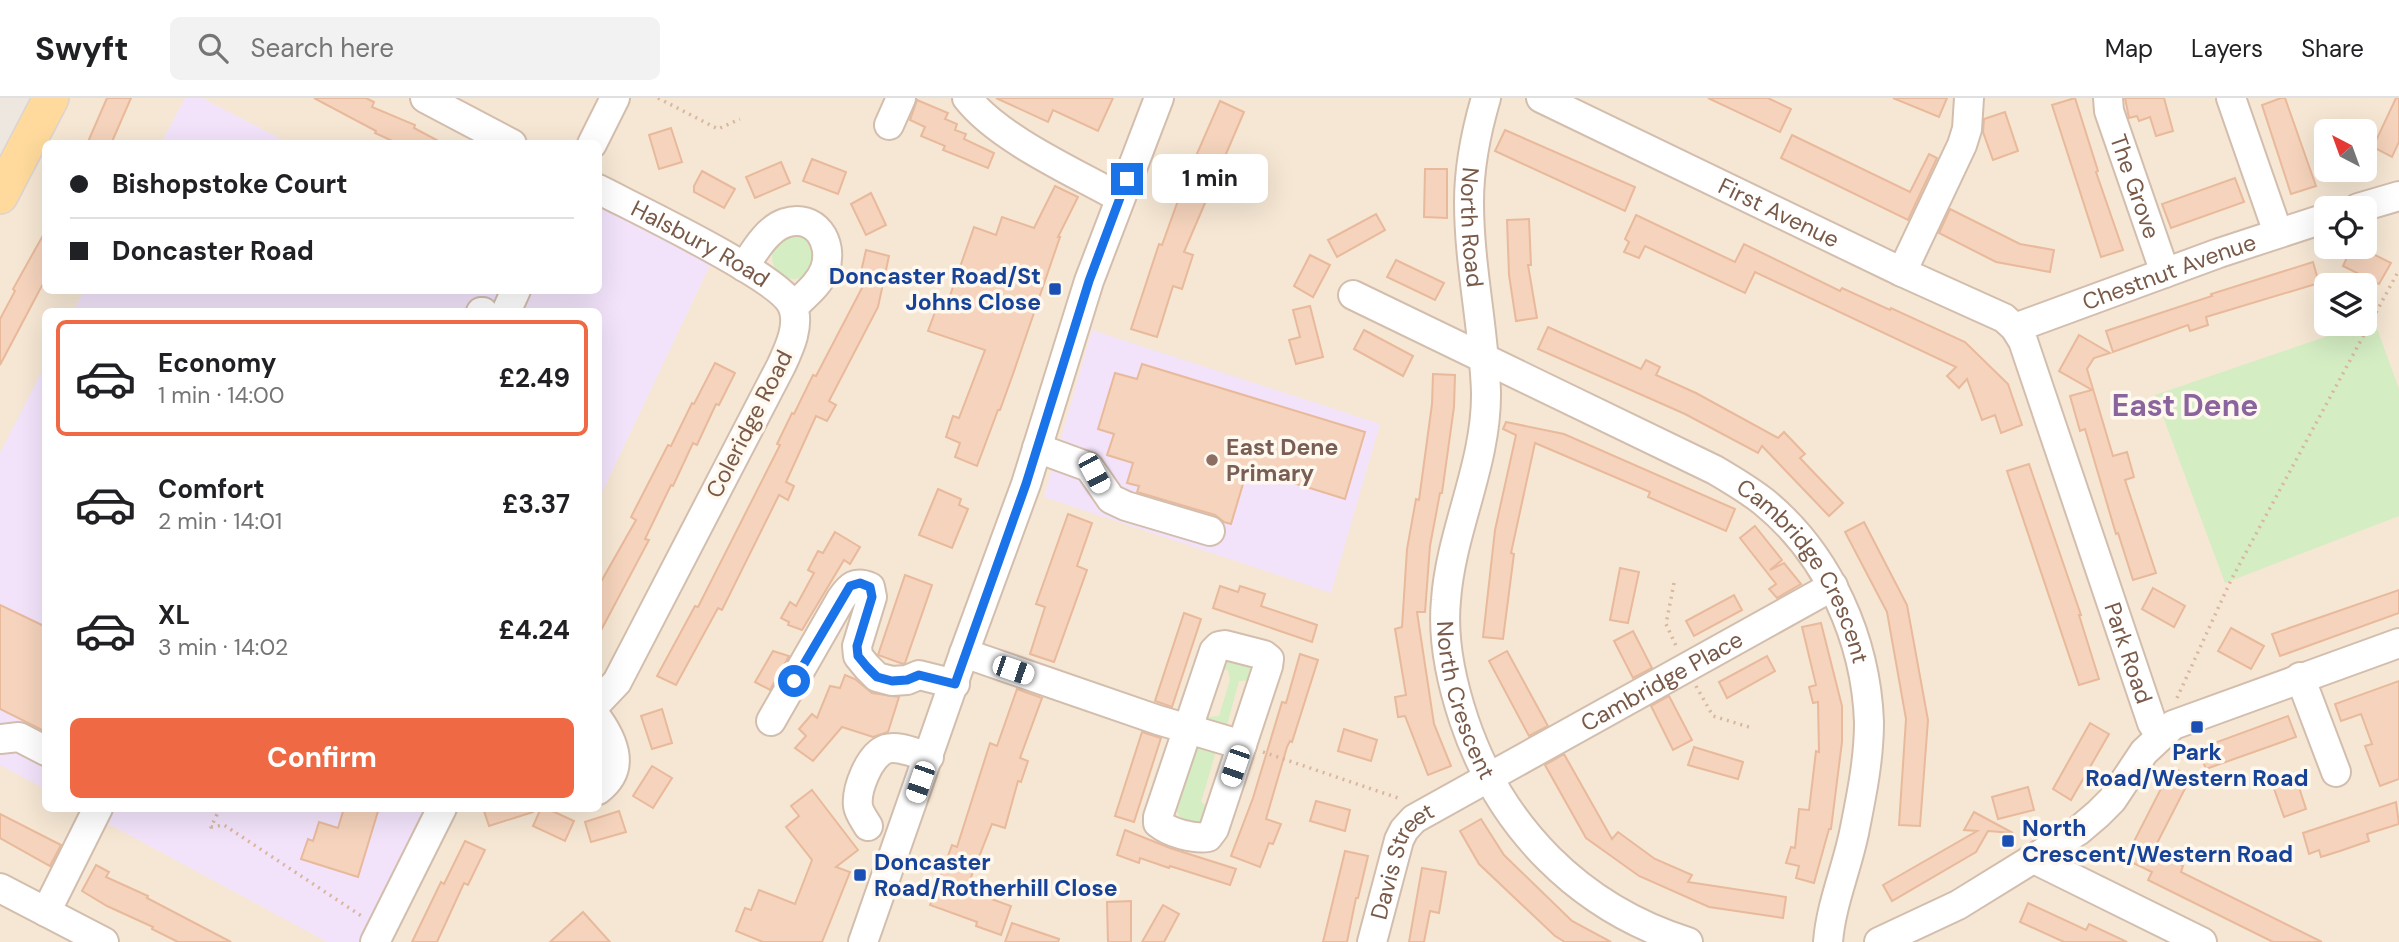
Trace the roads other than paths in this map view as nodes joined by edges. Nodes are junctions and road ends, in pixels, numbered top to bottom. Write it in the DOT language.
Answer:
graph roads {
  1 [pos="51,98"];
  2 [pos="425,98"];
  3 [pos="615,98"];
  4 [pos="901,98"];
  5 [pos="967,98"];
  6 [pos="1159,98"];
  7 [pos="1486,98"];
  8 [pos="1541,98"];
  9 [pos="1969,98"];
  10 [pos="2108,98"];
  11 [pos="2231,98"];
  12 [pos="889,125"];
  13 [pos="504,140"];
  14 [pos="594,140"];
  15 [pos="602,191"];
  16 [pos="2399,195"];
  17 [pos="0,196"];
  18 [pos="1120,198"];
  19 [pos="2377,202"];
  20 [pos="2314,222"];
  21 [pos="2278,233"];
  22 [pos="744,267"];
  23 [pos="1902,272"];
  24 [pos="2165,273"];
  25 [pos="1353,295"];
  26 [pos="793,307"];
  27 [pos="2015,327"];
  28 [pos="1484,360"];
  29 [pos="1037,448"];
  30 [pos="1210,531"];
  31 [pos="1833,586"];
  32 [pos="2399,643"];
  33 [pos="964,653"];
  34 [pos="2300,677"];
  35 [pos="955,684"];
  36 [pos="602,698"];
  37 [pos="771,722"];
  38 [pos="602,725"];
  39 [pos="1187,729"];
  40 [pos="2160,735"];
  41 [pos="0,739"];
  42 [pos="1242,746"];
  43 [pos="42,749"];
  44 [pos="929,757"];
  45 [pos="2336,772"];
  46 [pos="1489,779"];
  47 [pos="602,787"];
  48 [pos="96,812"];
  49 [pos="440,812"];
  50 [pos="867,825"];
  51 [pos="2034,859"];
  52 [pos="0,888"];
  53 [pos="46,912"];
  54 [pos="379,936"];
  55 [pos="872,940"];
  56 [pos="104,942"];
  57 [pos="1372,942"];
  58 [pos="1688,942"];
  59 [pos="1828,942"];
  60 [pos="1879,942"];
  61 [pos="2202,942"];
  1 -- 17 [label="main road"];
  2 -- 13 [label="street"];
  3 -- 14 [label="street"];
  4 -- 12 [label="street"];
  5 -- 18 [label="street"];
  6 -- 18 [label="street"];
  7 -- 28 [label="street, North Road"];
  8 -- 23 [label="street, First Avenue"];
  9 -- 23 [label="street"];
  10 -- 24 [label="street, The Grove"];
  11 -- 21 [label="street"];
  15 -- 22 [label="street, Halsbury Road"];
  16 -- 19 [label="street"];
  18 -- 29 [label="street"];
  20 -- 21 [label="street, Chestnut Avenue"];
  21 -- 24 [label="street, Chestnut Avenue"];
  22 -- 26 [label="street, Halsbury Road"];
  22 -- 26 [label="street"];
  23 -- 27 [label="street, First Avenue"];
  24 -- 27 [label="street, Chestnut Avenue"];
  25 -- 28 [label="street, Cambridge Crescent"];
  26 -- 36 [label="street, Coleridge Road"];
  27 -- 40 [label="street, Park Road"];
  28 -- 31 [label="street, Cambridge Crescent"];
  28 -- 46 [label="street, North Crescent"];
  29 -- 30 [label="street"];
  29 -- 33 [label="street"];
  31 -- 46 [label="street, Cambridge Place"];
  31 -- 59 [label="street, Cambridge Crescent"];
  32 -- 34 [label="street, Park Road"];
  33 -- 35 [label="street"];
  33 -- 39 [label="street"];
  34 -- 40 [label="street, Park Road"];
  34 -- 45 [label="street"];
  35 -- 37 [label="street"];
  35 -- 44 [label="street"];
  38 -- 47 [label="street"];
  39 -- 42 [label="street"];
  39 -- 42 [label="street"];
  39 -- 42 [label="street"];
  40 -- 51 [label="street"];
  41 -- 43 [label="street"];
  44 -- 50 [label="street"];
  44 -- 55 [label="street"];
  46 -- 57 [label="street, Davis Street"];
  46 -- 58 [label="street, North Crescent"];
  48 -- 53 [label="street"];
  49 -- 54 [label="street"];
  51 -- 60 [label="street"];
  51 -- 61 [label="street"];
  52 -- 53 [label="street"];
  53 -- 56 [label="street"];
}
